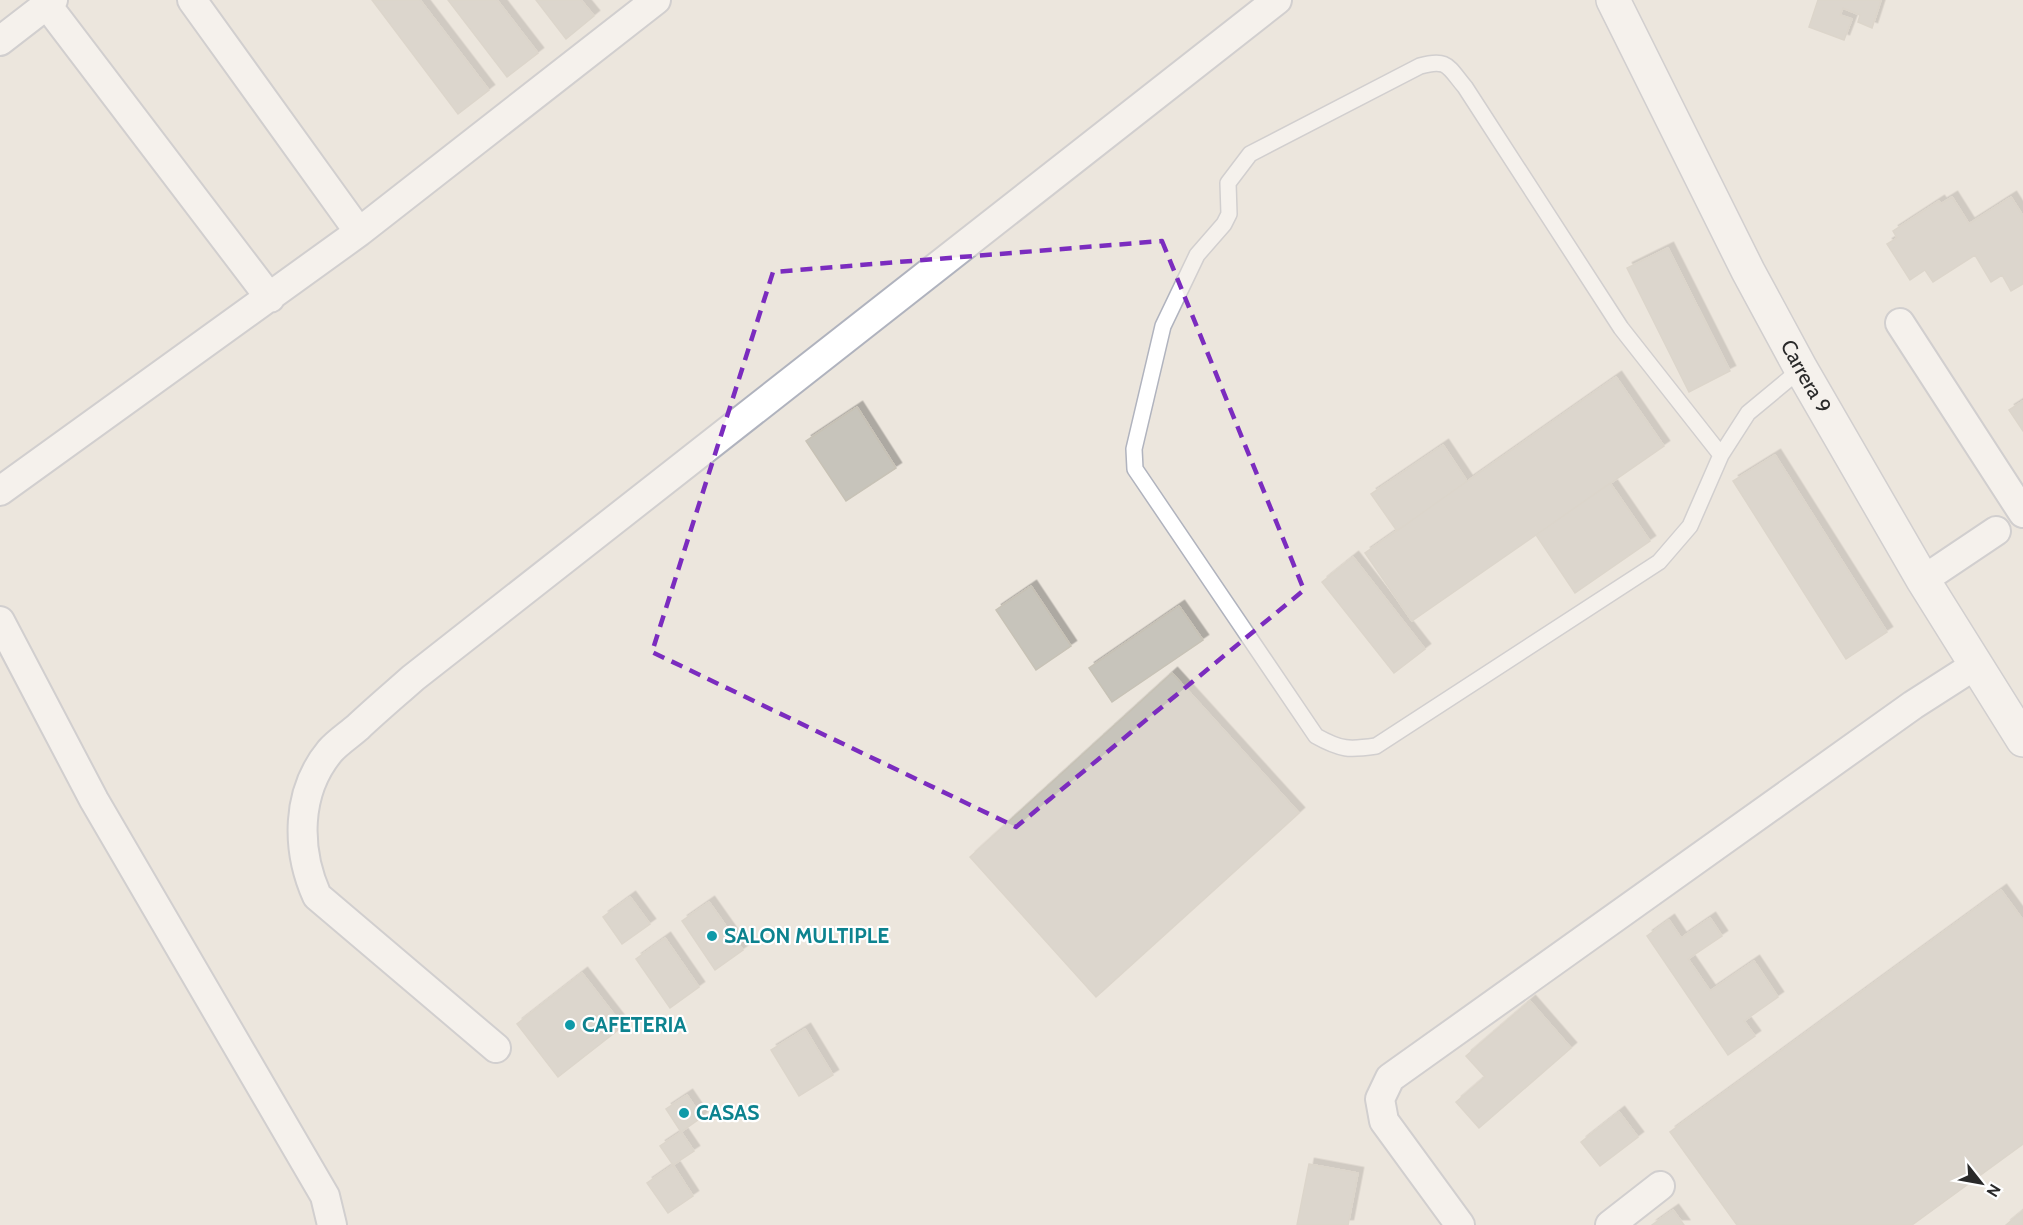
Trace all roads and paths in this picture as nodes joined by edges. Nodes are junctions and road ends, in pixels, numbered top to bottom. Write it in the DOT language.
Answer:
graph roads {
  1 [pos="192,0"];
  2 [pos="656,0"];
  3 [pos="1277,0"];
  4 [pos="1613,0"];
  5 [pos="50,2"];
  6 [pos="0,41"];
  7 [pos="359,232"];
  8 [pos="270,298"];
  9 [pos="1900,323"];
  10 [pos="1801,369"];
  11 [pos="1721,455"];
  12 [pos="0,491"];
  13 [pos="2012,520"];
  14 [pos="1923,580"];
  15 [pos="0,621"];
  16 [pos="1977,664"];
  17 [pos="2023,740"];
  18 [pos="496,1047"];
  19 [pos="1660,1186"];
  20 [pos="332,1225"];
  21 [pos="1460,1225"];
  22 [pos="1610,1225"];
  1 -- 7 [label="street"];
  2 -- 7 [label="street"];
  3 -- 18 [label="street"];
  4 -- 10 [label="main road, Carrera 9"];
  5 -- 6 [label="street"];
  5 -- 8 [label="street"];
  7 -- 8 [label="street"];
  8 -- 12 [label="street"];
  9 -- 13 [label="street"];
  10 -- 11 [label="lane"];
  10 -- 14 [label="main road, Carrera 9"];
  11 -- 11 [label="lane"];
  13 -- 14 [label="street"];
  14 -- 16 [label="main road, Carrera 9"];
  15 -- 20 [label="street"];
  16 -- 17 [label="main road, Carrera 9"];
  16 -- 21 [label="street"];
  19 -- 22 [label="street"];
}
